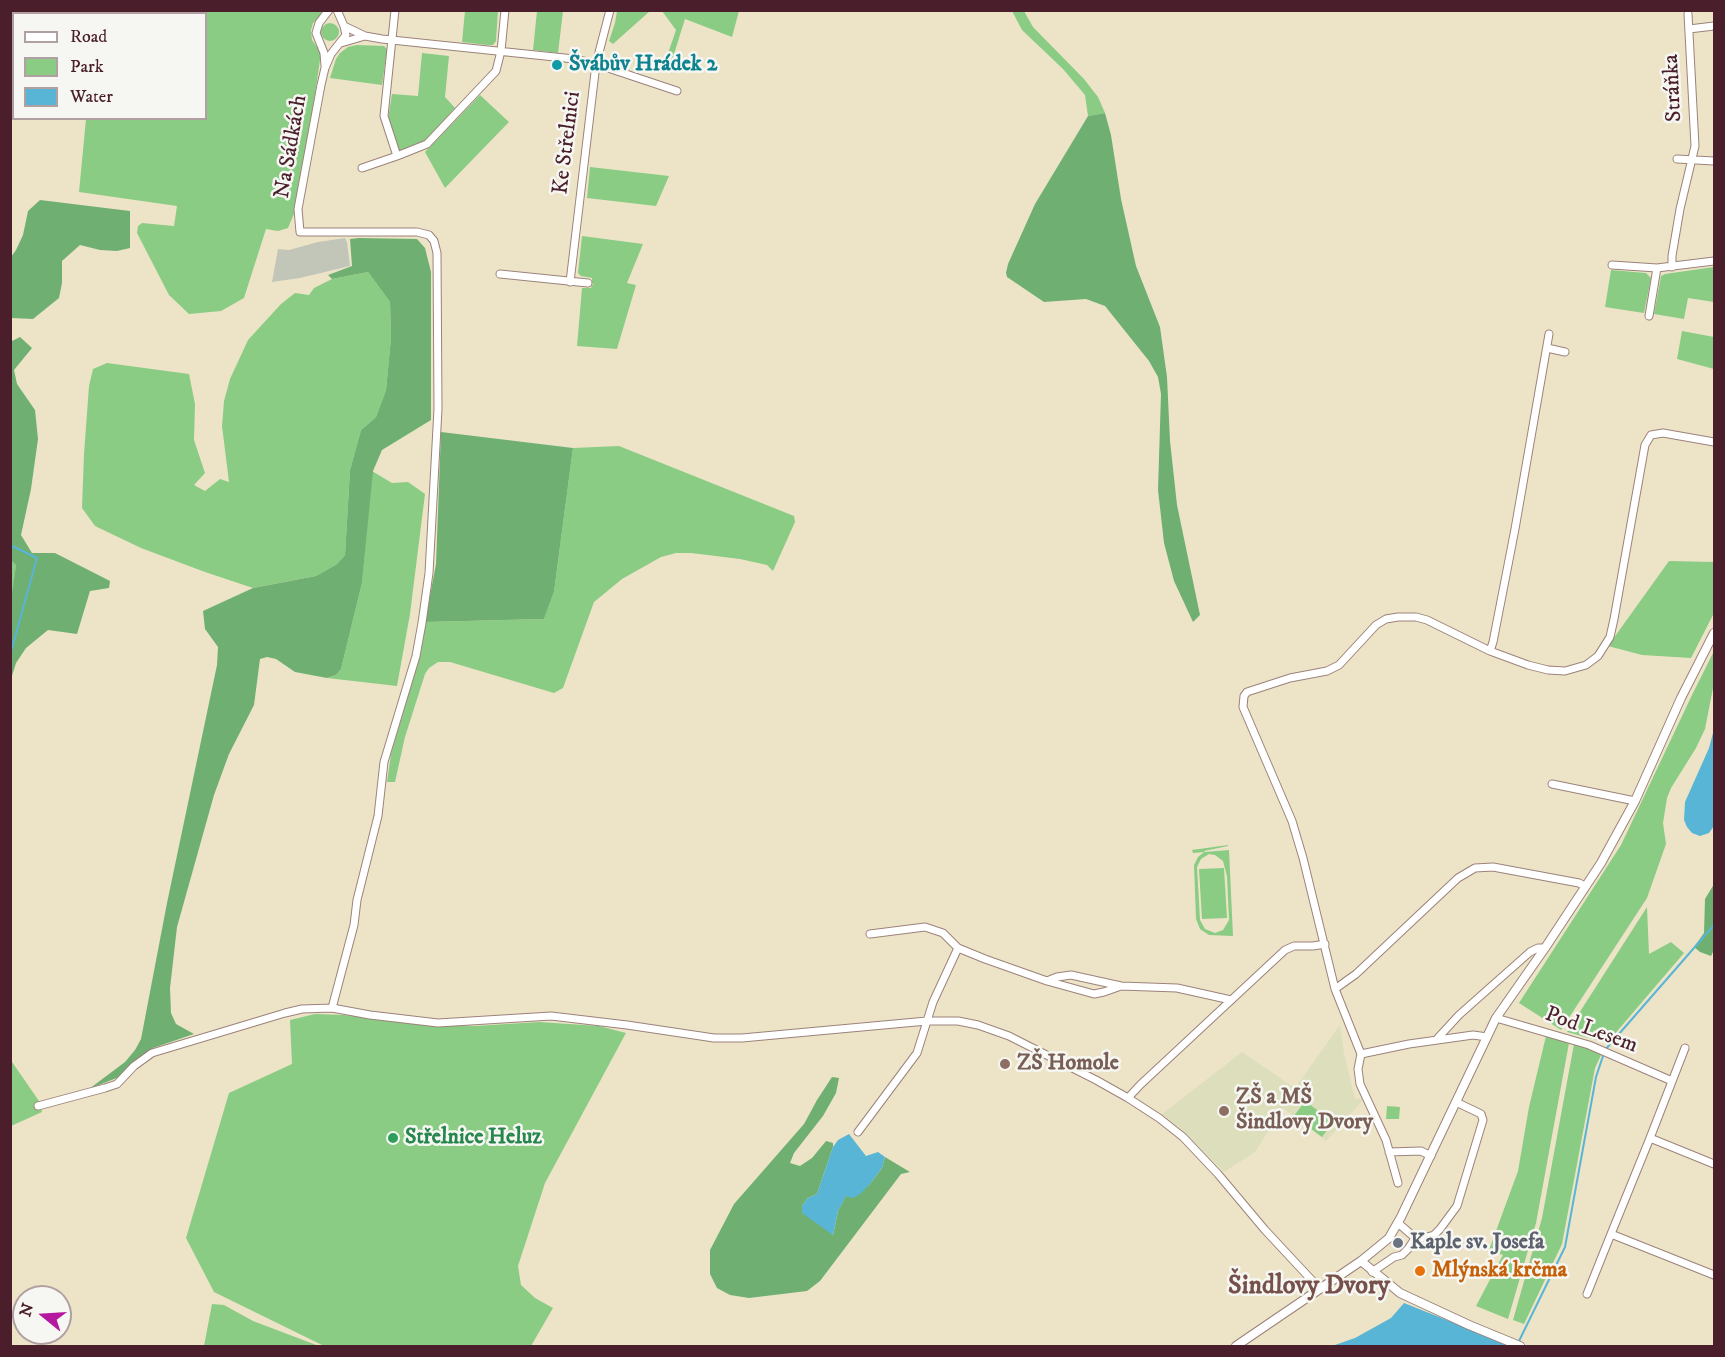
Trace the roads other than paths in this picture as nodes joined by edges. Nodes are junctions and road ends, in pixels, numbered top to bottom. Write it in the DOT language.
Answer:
graph roads {
  1 [pos="329,10"];
  2 [pos="337,10"];
  3 [pos="395,10"];
  4 [pos="506,10"];
  5 [pos="610,10"];
  6 [pos="1688,14"];
  7 [pos="323,20"];
  8 [pos="342,24"];
  9 [pos="1714,26"];
  10 [pos="1689,29"];
  11 [pos="365,36"];
  12 [pos="392,40"];
  13 [pos="320,42"];
  14 [pos="339,44"];
  15 [pos="501,51"];
  16 [pos="596,64"];
  17 [pos="325,68"];
  18 [pos="677,91"];
  19 [pos="397,156"];
  20 [pos="1677,159"];
  21 [pos="1692,160"];
  22 [pos="1714,161"];
  23 [pos="362,168"];
  24 [pos="1714,261"];
  25 [pos="1612,265"];
  26 [pos="1672,267"];
  27 [pos="1657,268"];
  28 [pos="500,274"];
  29 [pos="570,282"];
  30 [pos="588,283"];
  31 [pos="1649,316"];
  32 [pos="1549,334"];
  33 [pos="1547,348"];
  34 [pos="1565,352"];
  35 [pos="1714,442"];
  36 [pos="1714,633"];
  37 [pos="1490,651"];
  38 [pos="1552,784"];
  39 [pos="1635,801"];
  40 [pos="1585,886"];
  41 [pos="870,934"];
  42 [pos="1325,944"];
  43 [pos="958,948"];
  44 [pos="1545,948"];
  45 [pos="1047,981"];
  46 [pos="1121,986"];
  47 [pos="1335,989"];
  48 [pos="1232,1000"];
  49 [pos="332,1008"];
  50 [pos="1496,1018"];
  51 [pos="927,1021"];
  52 [pos="1487,1037"];
  53 [pos="1436,1040"];
  54 [pos="1685,1048"];
  55 [pos="1361,1054"];
  56 [pos="1672,1081"];
  57 [pos="1128,1098"];
  58 [pos="1456,1102"];
  59 [pos="38,1106"];
  60 [pos="858,1132"];
  61 [pos="1650,1138"];
  62 [pos="1389,1152"];
  63 [pos="1431,1156"];
  64 [pos="1714,1164"];
  65 [pos="1398,1183"];
  66 [pos="1398,1223"];
  67 [pos="1611,1234"];
  68 [pos="1416,1237"];
  69 [pos="1361,1261"];
  70 [pos="1372,1272"];
  71 [pos="1714,1275"];
  72 [pos="1320,1289"];
  73 [pos="1587,1294"];
  74 [pos="1515,1345"];
  75 [pos="1236,1347"];
  1 -- 7 [label="street"];
  2 -- 8 [label="street"];
  3 -- 12 [label="street"];
  4 -- 15 [label="street"];
  5 -- 16 [label="street, Ke Střelnici"];
  6 -- 10 [label="street, Stráňka"];
  7 -- 8 [label="street"];
  7 -- 13 [label="street"];
  8 -- 11 [label="street"];
  8 -- 14 [label="street"];
  9 -- 10 [label="street"];
  10 -- 21 [label="street, Stráňka"];
  11 -- 12 [label="street"];
  11 -- 14 [label="street"];
  12 -- 15 [label="street"];
  12 -- 19 [label="street"];
  13 -- 14 [label="street"];
  13 -- 17 [label="street, Na Sádkách"];
  14 -- 17 [label="street, Na Sádkách"];
  15 -- 16 [label="street"];
  15 -- 19 [label="street"];
  16 -- 18 [label="street"];
  16 -- 29 [label="street, Ke Střelnici"];
  17 -- 49 [label="street, Na Sádkách"];
  19 -- 23 [label="street"];
  20 -- 21 [label="street"];
  21 -- 22 [label="street"];
  21 -- 26 [label="street, Stráňka"];
  24 -- 26 [label="street"];
  25 -- 27 [label="street"];
  26 -- 27 [label="street"];
  27 -- 31 [label="street"];
  28 -- 29 [label="street"];
  29 -- 30 [label="street"];
  32 -- 33 [label="street"];
  33 -- 34 [label="street"];
  33 -- 37 [label="street"];
  35 -- 37 [label="street"];
  36 -- 39 [label="street"];
  37 -- 42 [label="street"];
  38 -- 39 [label="street"];
  39 -- 40 [label="street"];
  40 -- 44 [label="street"];
  40 -- 47 [label="street"];
  41 -- 43 [label="street"];
  42 -- 47 [label="street"];
  42 -- 48 [label="street"];
  43 -- 45 [label="street"];
  43 -- 51 [label="street"];
  44 -- 50 [label="street"];
  44 -- 53 [label="street"];
  45 -- 46 [label="street"];
  45 -- 46 [label="street"];
  46 -- 48 [label="street"];
  47 -- 55 [label="street"];
  48 -- 57 [label="street"];
  49 -- 51 [label="street"];
  49 -- 59 [label="street"];
  50 -- 52 [label="street"];
  50 -- 56 [label="street, Pod Lesem"];
  51 -- 57 [label="street"];
  51 -- 60 [label="street"];
  52 -- 53 [label="street"];
  52 -- 58 [label="street"];
  53 -- 55 [label="street"];
  54 -- 56 [label="street"];
  55 -- 62 [label="street"];
  56 -- 61 [label="street"];
  57 -- 72 [label="street"];
  58 -- 63 [label="street"];
  58 -- 68 [label="street"];
  61 -- 64 [label="street"];
  61 -- 67 [label="street"];
  62 -- 63 [label="street"];
  62 -- 65 [label="street"];
  63 -- 66 [label="street"];
  66 -- 68 [label="street"];
  66 -- 69 [label="street"];
  67 -- 71 [label="street"];
  67 -- 73 [label="street"];
  68 -- 70 [label="street"];
  69 -- 70 [label="street"];
  69 -- 72 [label="street"];
  70 -- 74 [label="street"];
  72 -- 75 [label="street"];
}
